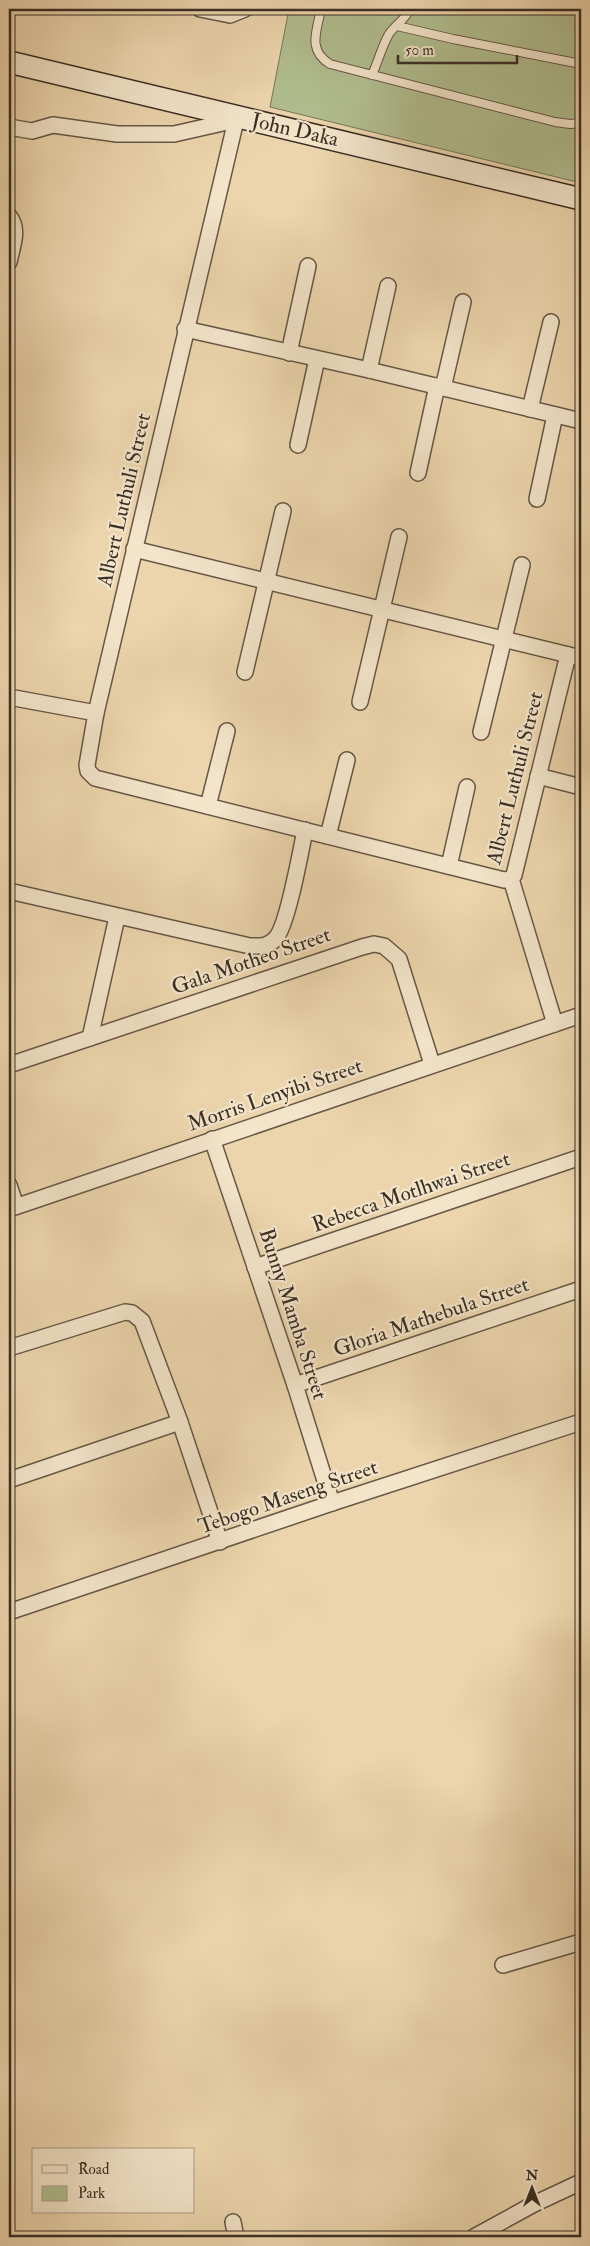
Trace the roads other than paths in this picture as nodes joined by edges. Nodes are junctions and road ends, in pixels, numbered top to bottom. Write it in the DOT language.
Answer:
graph roads {
  1 [pos="200,9"];
  2 [pos="245,9"];
  3 [pos="321,9"];
  4 [pos="410,9"];
  5 [pos="575,9"];
  6 [pos="581,10"];
  7 [pos="397,26"];
  8 [pos="9,62"];
  9 [pos="581,64"];
  10 [pos="372,75"];
  11 [pos="237,118"];
  12 [pos="581,122"];
  13 [pos="9,127"];
  14 [pos="581,199"];
  15 [pos="9,216"];
  16 [pos="9,262"];
  17 [pos="308,266"];
  18 [pos="388,286"];
  19 [pos="463,302"];
  20 [pos="551,322"];
  21 [pos="185,329"];
  22 [pos="289,352"];
  23 [pos="317,359"];
  24 [pos="368,370"];
  25 [pos="440,387"];
  26 [pos="530,409"];
  27 [pos="555,415"];
  28 [pos="581,422"];
  29 [pos="298,445"];
  30 [pos="418,473"];
  31 [pos="537,499"];
  32 [pos="283,511"];
  33 [pos="399,537"];
  34 [pos="134,549"];
  35 [pos="522,565"];
  36 [pos="267,581"];
  37 [pos="382,609"];
  38 [pos="503,639"];
  39 [pos="575,656"];
  40 [pos="245,672"];
  41 [pos="9,697"];
  42 [pos="360,702"];
  43 [pos="96,713"];
  44 [pos="227,731"];
  45 [pos="481,732"];
  46 [pos="346,760"];
  47 [pos="538,776"];
  48 [pos="467,787"];
  49 [pos="581,787"];
  50 [pos="208,806"];
  51 [pos="305,830"];
  52 [pos="328,836"];
  53 [pos="449,866"];
  54 [pos="511,879"];
  55 [pos="9,891"];
  56 [pos="117,917"];
  57 [pos="581,1015"];
  58 [pos="555,1024"];
  59 [pos="90,1038"];
  60 [pos="432,1064"];
  61 [pos="9,1065"];
  62 [pos="212,1139"];
  63 [pos="581,1157"];
  64 [pos="9,1185"];
  65 [pos="13,1207"];
  66 [pos="255,1268"];
  67 [pos="581,1289"];
  68 [pos="9,1348"];
  69 [pos="295,1385"];
  70 [pos="180,1422"];
  71 [pos="581,1422"];
  72 [pos="9,1480"];
  73 [pos="332,1503"];
  74 [pos="220,1542"];
  75 [pos="9,1612"];
  76 [pos="581,1942"];
  77 [pos="504,1965"];
  78 [pos="581,2182"];
  79 [pos="233,2222"];
  80 [pos="236,2237"];
  81 [pos="474,2237"];
  1 -- 2 [label="street"];
  3 -- 10 [label="lane"];
  4 -- 7 [label="lane"];
  5 -- 6 [label="lane"];
  7 -- 9 [label="lane"];
  7 -- 10 [label="lane"];
  8 -- 11 [label="street, John Daka"];
  10 -- 12 [label="lane"];
  11 -- 13 [label="street"];
  11 -- 14 [label="street, John Daka"];
  11 -- 21 [label="street, Albert Luthuli Street"];
  15 -- 16 [label="street"];
  17 -- 22 [label="street"];
  18 -- 24 [label="street"];
  19 -- 25 [label="street"];
  20 -- 26 [label="street"];
  21 -- 22 [label="street"];
  21 -- 34 [label="street, Albert Luthuli Street"];
  22 -- 23 [label="street"];
  23 -- 24 [label="street"];
  23 -- 29 [label="street"];
  24 -- 25 [label="street"];
  25 -- 26 [label="street"];
  25 -- 30 [label="street"];
  26 -- 27 [label="street"];
  27 -- 28 [label="street"];
  27 -- 31 [label="street"];
  32 -- 36 [label="street"];
  33 -- 37 [label="street"];
  34 -- 36 [label="street"];
  34 -- 43 [label="street, Albert Luthuli Street"];
  35 -- 38 [label="street"];
  36 -- 37 [label="street"];
  36 -- 40 [label="street"];
  37 -- 38 [label="street"];
  37 -- 42 [label="street"];
  38 -- 39 [label="street"];
  38 -- 45 [label="street"];
  39 -- 47 [label="street, Albert Luthuli Street"];
  41 -- 43 [label="street"];
  43 -- 50 [label="street, Albert Luthuli Street"];
  44 -- 50 [label="street"];
  46 -- 52 [label="street"];
  47 -- 49 [label="street"];
  47 -- 54 [label="street, Albert Luthuli Street"];
  48 -- 53 [label="street, Albert Luthuli Street"];
  50 -- 51 [label="street, Albert Luthuli Street"];
  51 -- 52 [label="street, Albert Luthuli Street"];
  51 -- 56 [label="street"];
  52 -- 53 [label="street, Albert Luthuli Street"];
  53 -- 54 [label="street, Albert Luthuli Street"];
  54 -- 58 [label="street"];
  55 -- 56 [label="street"];
  56 -- 59 [label="street"];
  57 -- 58 [label="street, Morris Lenyibi Street"];
  58 -- 60 [label="street, Morris Lenyibi Street"];
  59 -- 60 [label="street, Gala Motheo Street"];
  59 -- 61 [label="street, Gala Motheo Street"];
  60 -- 62 [label="street, Morris Lenyibi Street"];
  62 -- 65 [label="street, Morris Lenyibi Street"];
  62 -- 66 [label="street, Bunny Mamba Street"];
  63 -- 66 [label="street, Rebecca Motlhwai Street"];
  64 -- 65 [label="street"];
  66 -- 69 [label="street, Bunny Mamba Street"];
  67 -- 69 [label="street, Gloria Mathebula Street"];
  68 -- 70 [label="street"];
  69 -- 73 [label="street, Bunny Mamba Street"];
  70 -- 72 [label="street"];
  70 -- 74 [label="street"];
  71 -- 73 [label="street, Tebogo Maseng Street"];
  73 -- 74 [label="street, Tebogo Maseng Street"];
  74 -- 75 [label="street, Tebogo Maseng Street"];
  76 -- 77 [label="street"];
  78 -- 81 [label="street"];
  79 -- 80 [label="street"];
}
